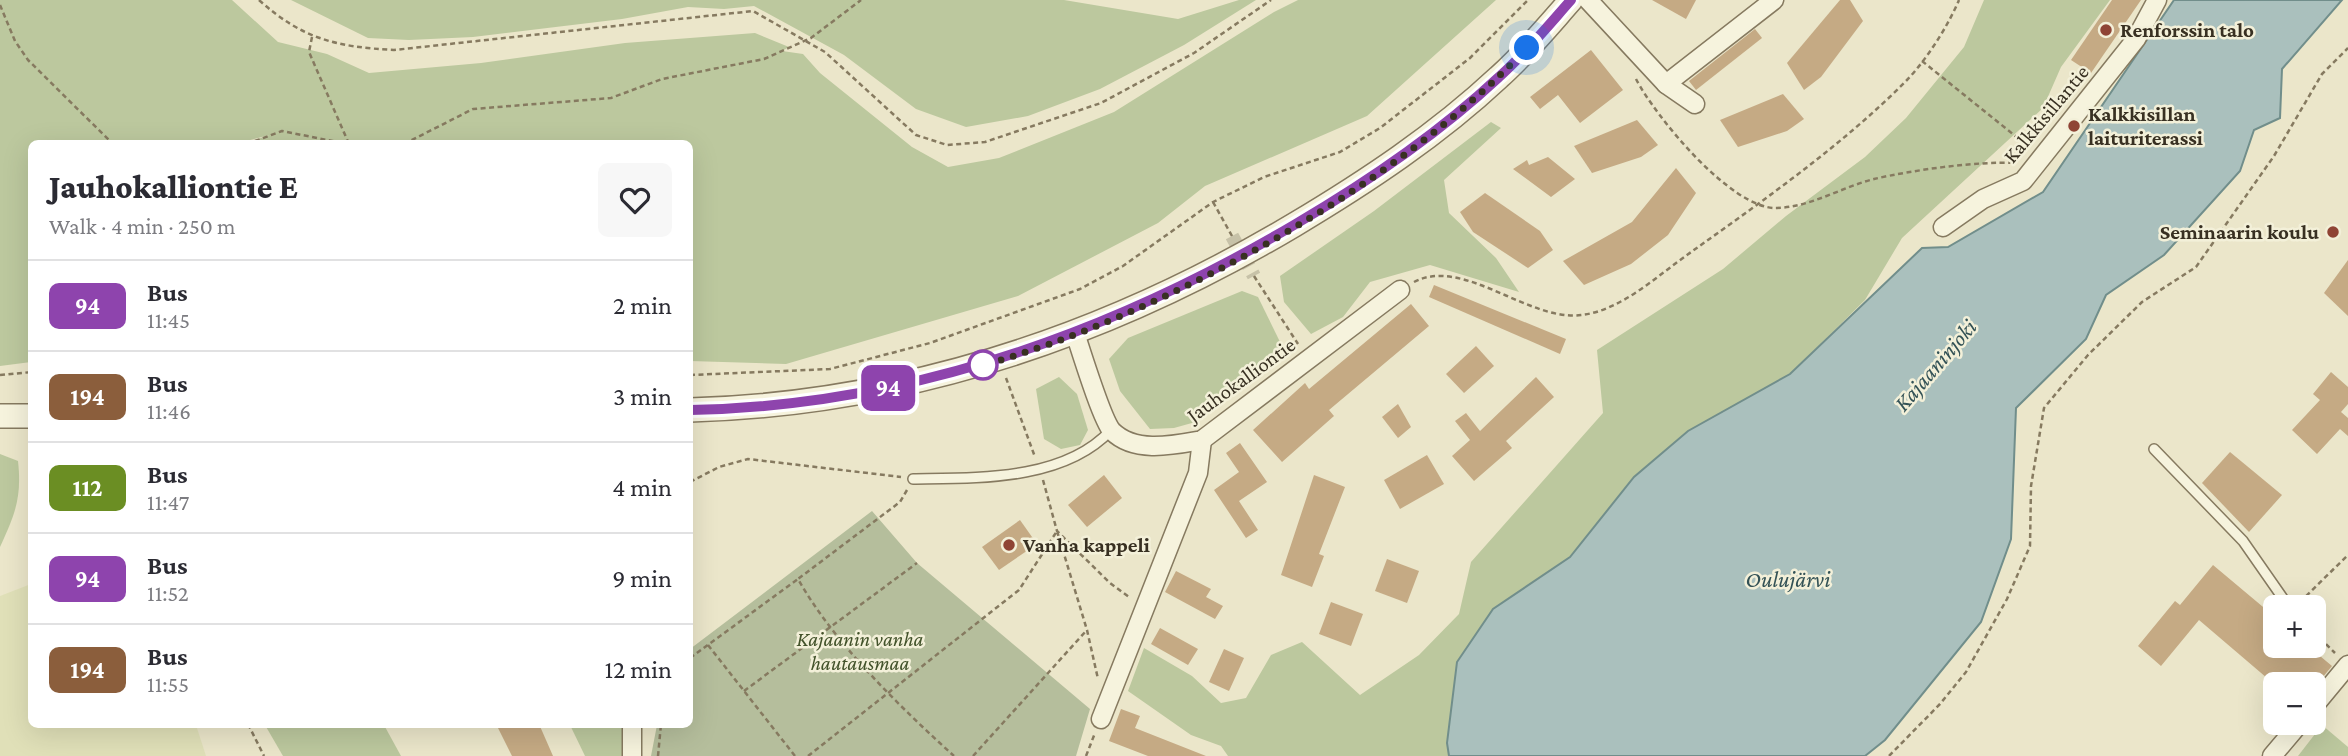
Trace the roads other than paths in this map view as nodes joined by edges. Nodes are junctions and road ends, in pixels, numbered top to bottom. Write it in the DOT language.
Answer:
graph roads {
  1 [pos="1571,0"];
  2 [pos="1588,0"];
  3 [pos="1774,0"];
  4 [pos="2158,0"];
  5 [pos="1665,84"];
  6 [pos="1695,104"];
  7 [pos="1942,227"];
  8 [pos="1401,290"];
  9 [pos="1075,333"];
  10 [pos="693,410"];
  11 [pos="0,416"];
  12 [pos="28,416"];
  13 [pos="1111,430"];
  14 [pos="1202,440"];
  15 [pos="2154,449"];
  16 [pos="913,479"];
  17 [pos="2281,595"];
  18 [pos="2348,665"];
  19 [pos="2326,692"];
  20 [pos="1101,719"];
  21 [pos="632,728"];
  22 [pos="2290,735"];
  23 [pos="632,756"];
  24 [pos="2272,756"];
  1 -- 9 [label="street"];
  2 -- 5 [label="street"];
  3 -- 5 [label="street"];
  4 -- 7 [label="street, Kalkkisillantie"];
  5 -- 6 [label="street"];
  8 -- 14 [label="street, Jauhokalliontie"];
  9 -- 10 [label="street"];
  9 -- 13 [label="street"];
  11 -- 12 [label="street"];
  13 -- 14 [label="street, Jauhokalliontie"];
  13 -- 16 [label="lane"];
  14 -- 20 [label="street"];
  15 -- 17 [label="lane"];
  18 -- 19 [label="street"];
  21 -- 23 [label="street"];
  22 -- 24 [label="street"];
}
